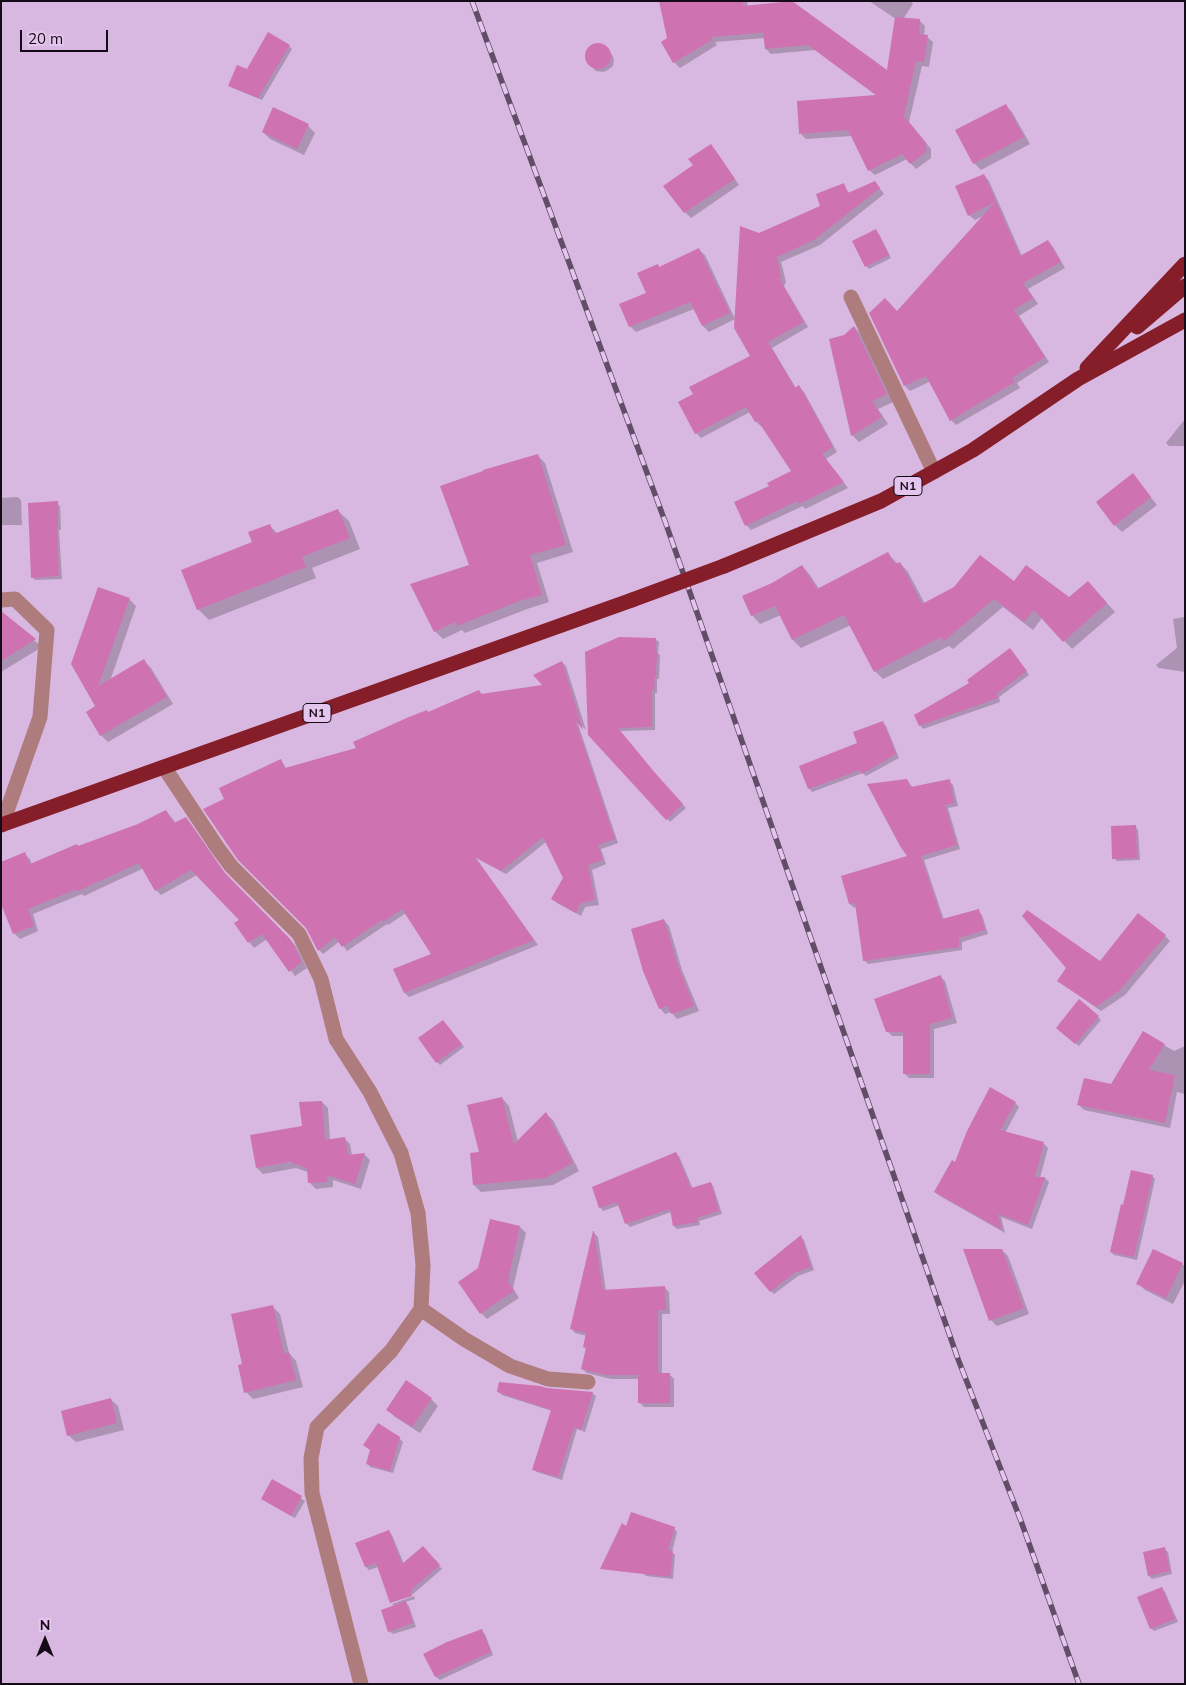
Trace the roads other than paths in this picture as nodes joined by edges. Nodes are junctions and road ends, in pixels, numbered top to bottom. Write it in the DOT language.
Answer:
graph roads {
  1 [pos="1185,264"];
  2 [pos="1185,286"];
  3 [pos="851,297"];
  4 [pos="1185,320"];
  5 [pos="1078,379"];
  6 [pos="934,472"];
  7 [pos="1,600"];
  8 [pos="164,767"];
  9 [pos="1,825"];
  10 [pos="421,1309"];
  11 [pos="588,1382"];
  12 [pos="361,1684"];
  1 -- 5 [label="highway"];
  2 -- 5 [label="highway, N1"];
  3 -- 6 [label="street"];
  4 -- 5 [label="highway"];
  5 -- 6 [label="highway, N1"];
  6 -- 8 [label="highway, N1, bridge"];
  7 -- 9 [label="street"];
  8 -- 9 [label="highway, N1"];
  8 -- 10 [label="street"];
  10 -- 11 [label="street"];
  10 -- 12 [label="street"];
}
